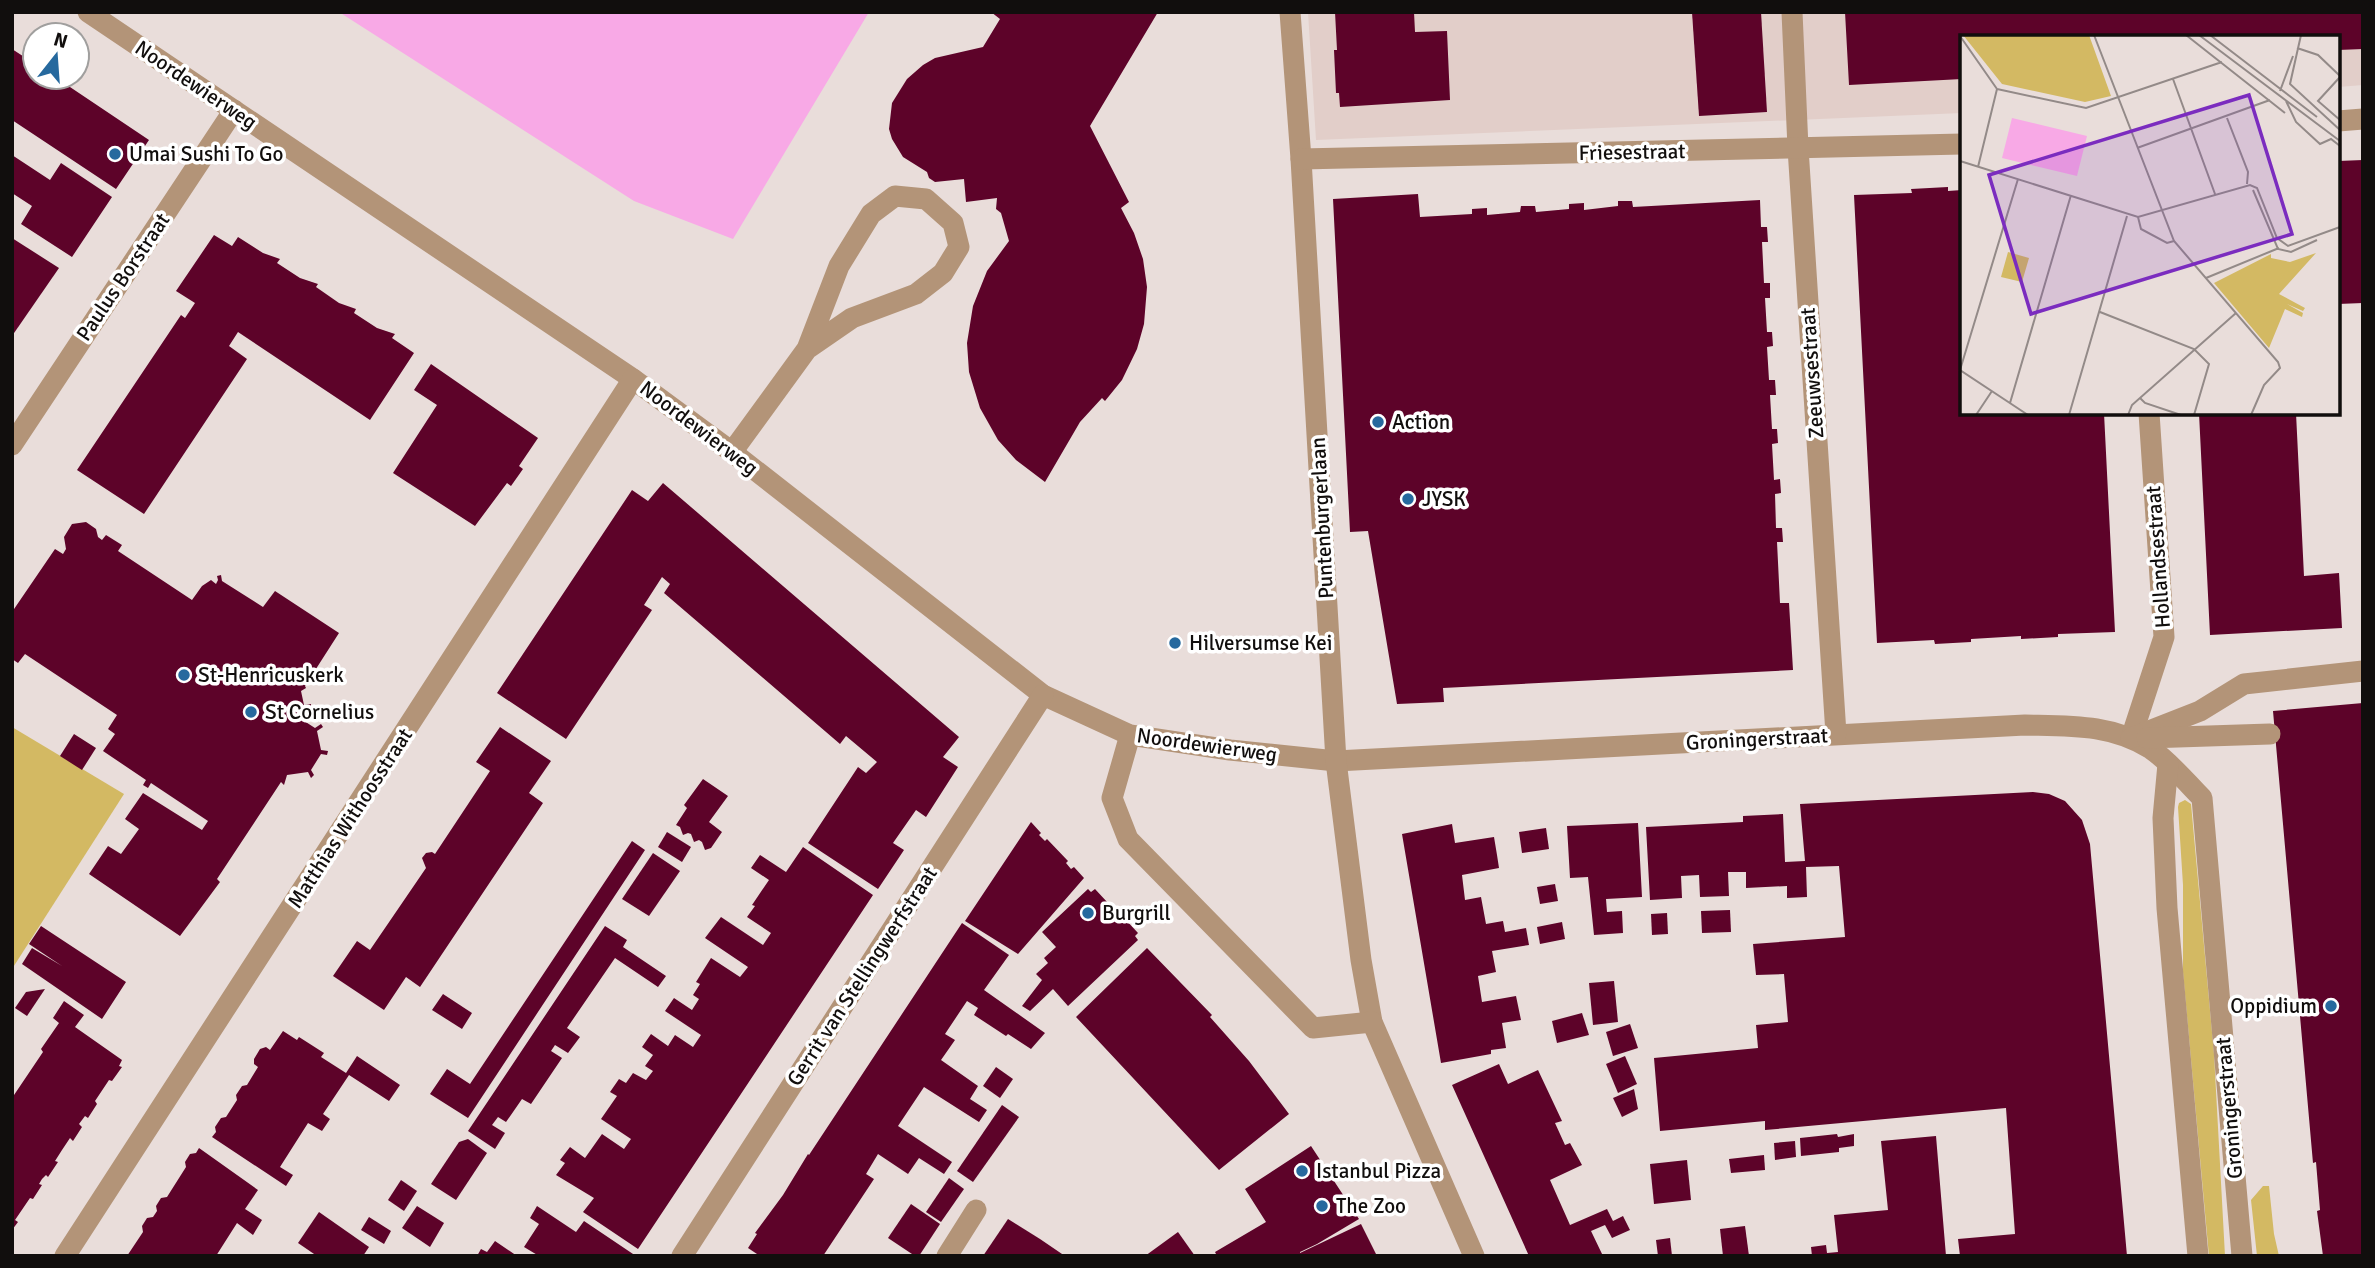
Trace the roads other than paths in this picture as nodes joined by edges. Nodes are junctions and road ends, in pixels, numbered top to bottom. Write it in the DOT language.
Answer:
graph roads {
  1 [pos="88,12"];
  2 [pos="1290,12"];
  3 [pos="1792,12"];
  4 [pos="234,110"];
  5 [pos="2363,119"];
  6 [pos="2340,121"];
  7 [pos="1960,144"];
  8 [pos="1798,148"];
  9 [pos="1301,159"];
  10 [pos="807,349"];
  11 [pos="633,379"];
  12 [pos="2149,415"];
  13 [pos="12,445"];
  14 [pos="732,452"];
  15 [pos="2363,671"];
  16 [pos="1043,695"];
  17 [pos="1836,734"];
  18 [pos="2270,734"];
  19 [pos="1130,735"];
  20 [pos="2130,738"];
  21 [pos="1336,761"];
  22 [pos="2168,764"];
  23 [pos="1372,1023"];
  24 [pos="976,1210"];
  25 [pos="65,1256"];
  26 [pos="682,1256"];
  27 [pos="947,1256"];
  28 [pos="1474,1256"];
  29 [pos="2198,1256"];
  30 [pos="2242,1256"];
  1 -- 4 [label="street, Noordewierweg"];
  2 -- 9 [label="street, Puntenburgerlaan"];
  3 -- 8 [label="street, Zeeuwsestraat"];
  4 -- 11 [label="street, Noordewierweg"];
  4 -- 13 [label="street, Paulus Borstraat"];
  5 -- 6 [label="street"];
  7 -- 8 [label="street, Friesestraat"];
  8 -- 9 [label="street, Friesestraat"];
  8 -- 17 [label="street, Zeeuwsestraat"];
  9 -- 21 [label="street, Puntenburgerlaan"];
  10 -- 10 [label="street"];
  10 -- 14 [label="street"];
  11 -- 14 [label="street, Noordewierweg"];
  11 -- 25 [label="street, Matthias Withoosstraat"];
  12 -- 20 [label="street, Hollandsestraat"];
  14 -- 16 [label="street, Noordewierweg"];
  15 -- 20 [label="street"];
  16 -- 19 [label="street, Noordewierweg"];
  16 -- 26 [label="street, Gerrit van Stellingwerfstraat"];
  17 -- 20 [label="street, Groningerstraat"];
  17 -- 21 [label="street, Groningerstraat"];
  18 -- 20 [label="street"];
  19 -- 21 [label="street, Noordewierweg"];
  19 -- 23 [label="street"];
  20 -- 22 [label="street, Groningerstraat"];
  21 -- 23 [label="street, Puntenburgerlaan"];
  22 -- 29 [label="street, Groningerstraat"];
  22 -- 30 [label="street, Groningerstraat"];
  23 -- 28 [label="street, Puntenburgerlaan"];
  24 -- 27 [label="street"];
}
